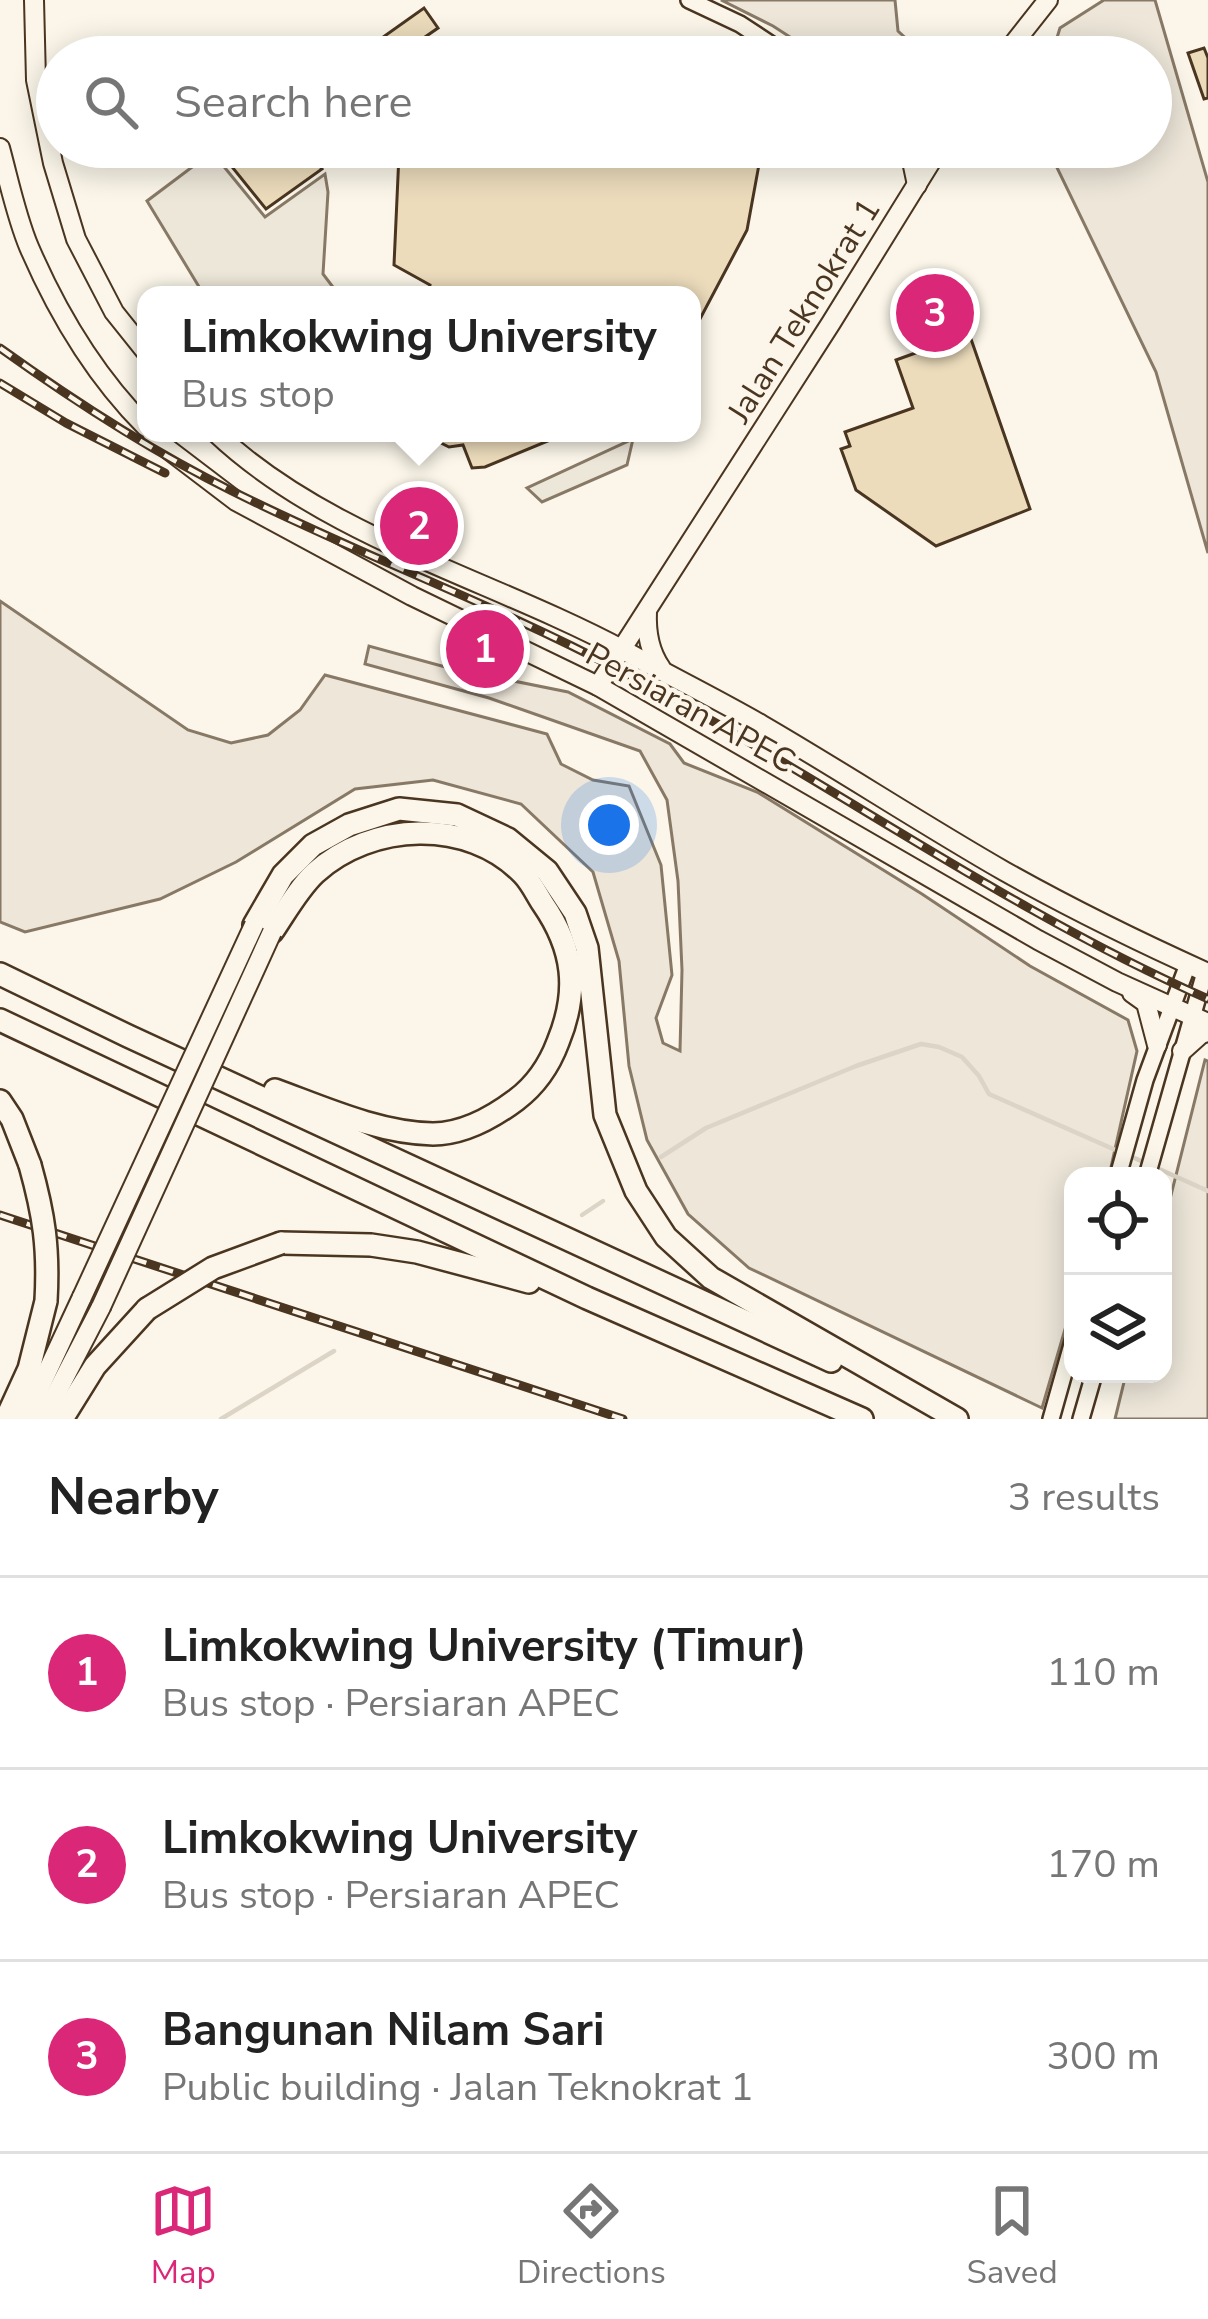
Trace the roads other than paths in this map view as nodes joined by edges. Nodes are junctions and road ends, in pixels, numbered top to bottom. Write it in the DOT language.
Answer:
graph roads {
  1 [pos="34,0"];
  2 [pos="689,0"];
  3 [pos="1048,0"];
  4 [pos="758,36"];
  5 [pos="1020,36"];
  6 [pos="36,80"];
  7 [pos="0,148"];
  8 [pos="54,168"];
  9 [pos="913,168"];
  10 [pos="927,168"];
  11 [pos="917,185"];
  12 [pos="137,341"];
  13 [pos="137,416"];
  14 [pos="161,442"];
  15 [pos="226,442"];
  16 [pos="647,611"];
  17 [pos="585,631"];
  18 [pos="622,650"];
  19 [pos="665,674"];
  20 [pos="598,686"];
  21 [pos="263,929"];
  22 [pos="1200,970"];
  23 [pos="0,974"];
  24 [pos="1117,982"];
  25 [pos="1172,1006"];
  26 [pos="1200,1019"];
  27 [pos="0,1021"];
  28 [pos="1208,1032"];
  29 [pos="128,1036"];
  30 [pos="1157,1045"];
  31 [pos="1182,1051"];
  32 [pos="0,1101"];
  33 [pos="1121,1167"];
  34 [pos="1149,1167"];
  35 [pos="587,1298"];
  36 [pos="1064,1374"];
  37 [pos="1092,1383"];
  38 [pos="6,1419"];
  39 [pos="25,1419"];
  40 [pos="43,1419"];
  41 [pos="62,1419"];
  42 [pos="862,1419"];
  43 [pos="956,1419"];
  44 [pos="1052,1419"];
  45 [pos="1082,1419"];
  1 -- 6 [label="main road"];
  2 -- 4 [label="street"];
  3 -- 5 [label="main road"];
  7 -- 13 [label="main road, Persiaran APEC"];
  8 -- 12 [label="main road"];
  9 -- 11 [label="main road"];
  10 -- 11 [label="main road, Jalan Teknokrat 1"];
  11 -- 16 [label="main road, Jalan Teknokrat 1"];
  14 -- 20 [label="main road, Persiaran APEC"];
  15 -- 17 [label="main road, Persiaran APEC"];
  16 -- 17 [label="main road"];
  16 -- 18 [label="main road, Jalan Teknokrat 1"];
  16 -- 19 [label="main road"];
  17 -- 18 [label="main road, Persiaran APEC"];
  18 -- 19 [label="main road, Persiaran APEC"];
  18 -- 20 [label="main road, Jalan Teknokrat 1"];
  19 -- 22 [label="main road, Persiaran APEC"];
  20 -- 24 [label="main road, Persiaran APEC"];
  21 -- 29 [label="highway"];
  21 -- 39 [label="main road, bridge"];
  21 -- 40 [label="main road, bridge"];
  21 -- 43 [label="highway"];
  22 -- 25 [label="street"];
  22 -- 26 [label="street"];
  23 -- 29 [label="highway"];
  24 -- 25 [label="main road, Persiaran APEC"];
  24 -- 30 [label="main road"];
  25 -- 26 [label="main road, Persiaran APEC"];
  25 -- 30 [label="street"];
  26 -- 31 [label="street"];
  27 -- 35 [label="highway"];
  28 -- 31 [label="main road"];
  29 -- 43 [label="highway"];
  30 -- 33 [label="street"];
  31 -- 34 [label="street"];
  32 -- 38 [label="highway, bridge"];
  35 -- 41 [label="highway, bridge"];
  35 -- 42 [label="highway"];
  36 -- 44 [label="street"];
  37 -- 45 [label="street"];
}
